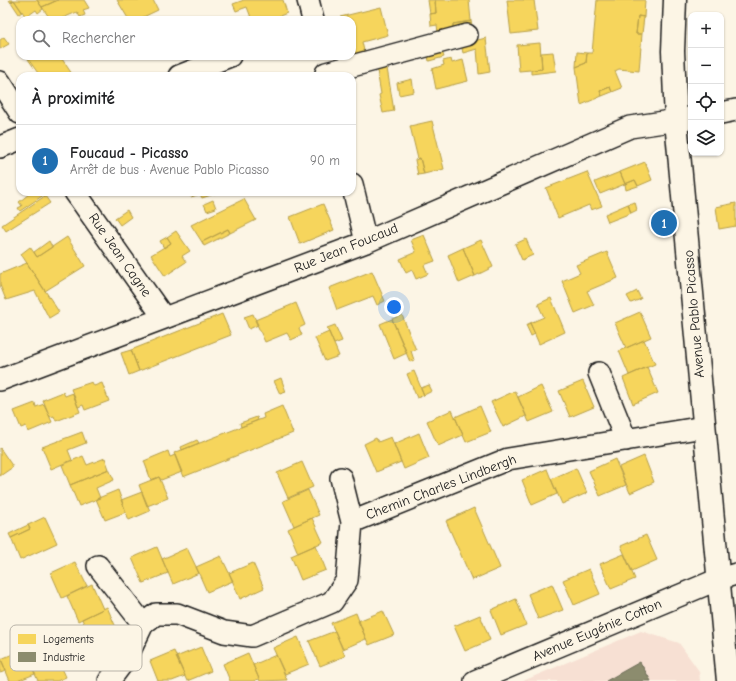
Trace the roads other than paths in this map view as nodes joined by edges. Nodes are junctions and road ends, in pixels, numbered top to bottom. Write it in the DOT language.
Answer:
graph roads {
  1 [pos="308,0"];
  2 [pos="675,0"];
  3 [pos="312,16"];
  4 [pos="467,35"];
  5 [pos="220,60"];
  6 [pos="324,68"];
  7 [pos="189,72"];
  8 [pos="0,82"];
  9 [pos="16,107"];
  10 [pos="736,110"];
  11 [pos="724,112"];
  12 [pos="683,119"];
  13 [pos="16,141"];
  14 [pos="0,147"];
  15 [pos="78,196"];
  16 [pos="355,196"];
  17 [pos="366,242"];
  18 [pos="164,318"];
  19 [pos="599,373"];
  20 [pos="0,380"];
  21 [pos="704,427"];
  22 [pos="626,440"];
  23 [pos="341,478"];
  24 [pos="352,522"];
  25 [pos="98,566"];
  26 [pos="727,577"];
  27 [pos="143,624"];
  28 [pos="116,671"];
  29 [pos="109,681"];
  30 [pos="476,681"];
  31 [pos="728,681"];
  1 -- 3 [label="street"];
  2 -- 12 [label="main road, Avenue Pablo Picasso"];
  4 -- 6 [label="street"];
  5 -- 7 [label="street"];
  8 -- 9 [label="street"];
  10 -- 11 [label="street"];
  12 -- 17 [label="street, Rue Jean Foucaud"];
  12 -- 21 [label="main road, Avenue Pablo Picasso"];
  13 -- 14 [label="street"];
  15 -- 18 [label="street, Rue Jean Cagne"];
  16 -- 17 [label="street"];
  17 -- 18 [label="street, Rue Jean Foucaud"];
  18 -- 20 [label="street, Rue Jean Foucaud"];
  19 -- 22 [label="street"];
  21 -- 22 [label="street, Chemin Charles Lindbergh"];
  21 -- 26 [label="main road, Avenue Pablo Picasso"];
  22 -- 24 [label="street, Chemin Charles Lindbergh"];
  23 -- 24 [label="street, Chemin Charles Lindbergh"];
  24 -- 27 [label="street, Chemin Charles Lindbergh"];
  25 -- 27 [label="street"];
  26 -- 30 [label="street, Avenue Eugénie Cotton"];
  26 -- 31 [label="main road, Avenue Pablo Picasso"];
  28 -- 29 [label="street"];
}
